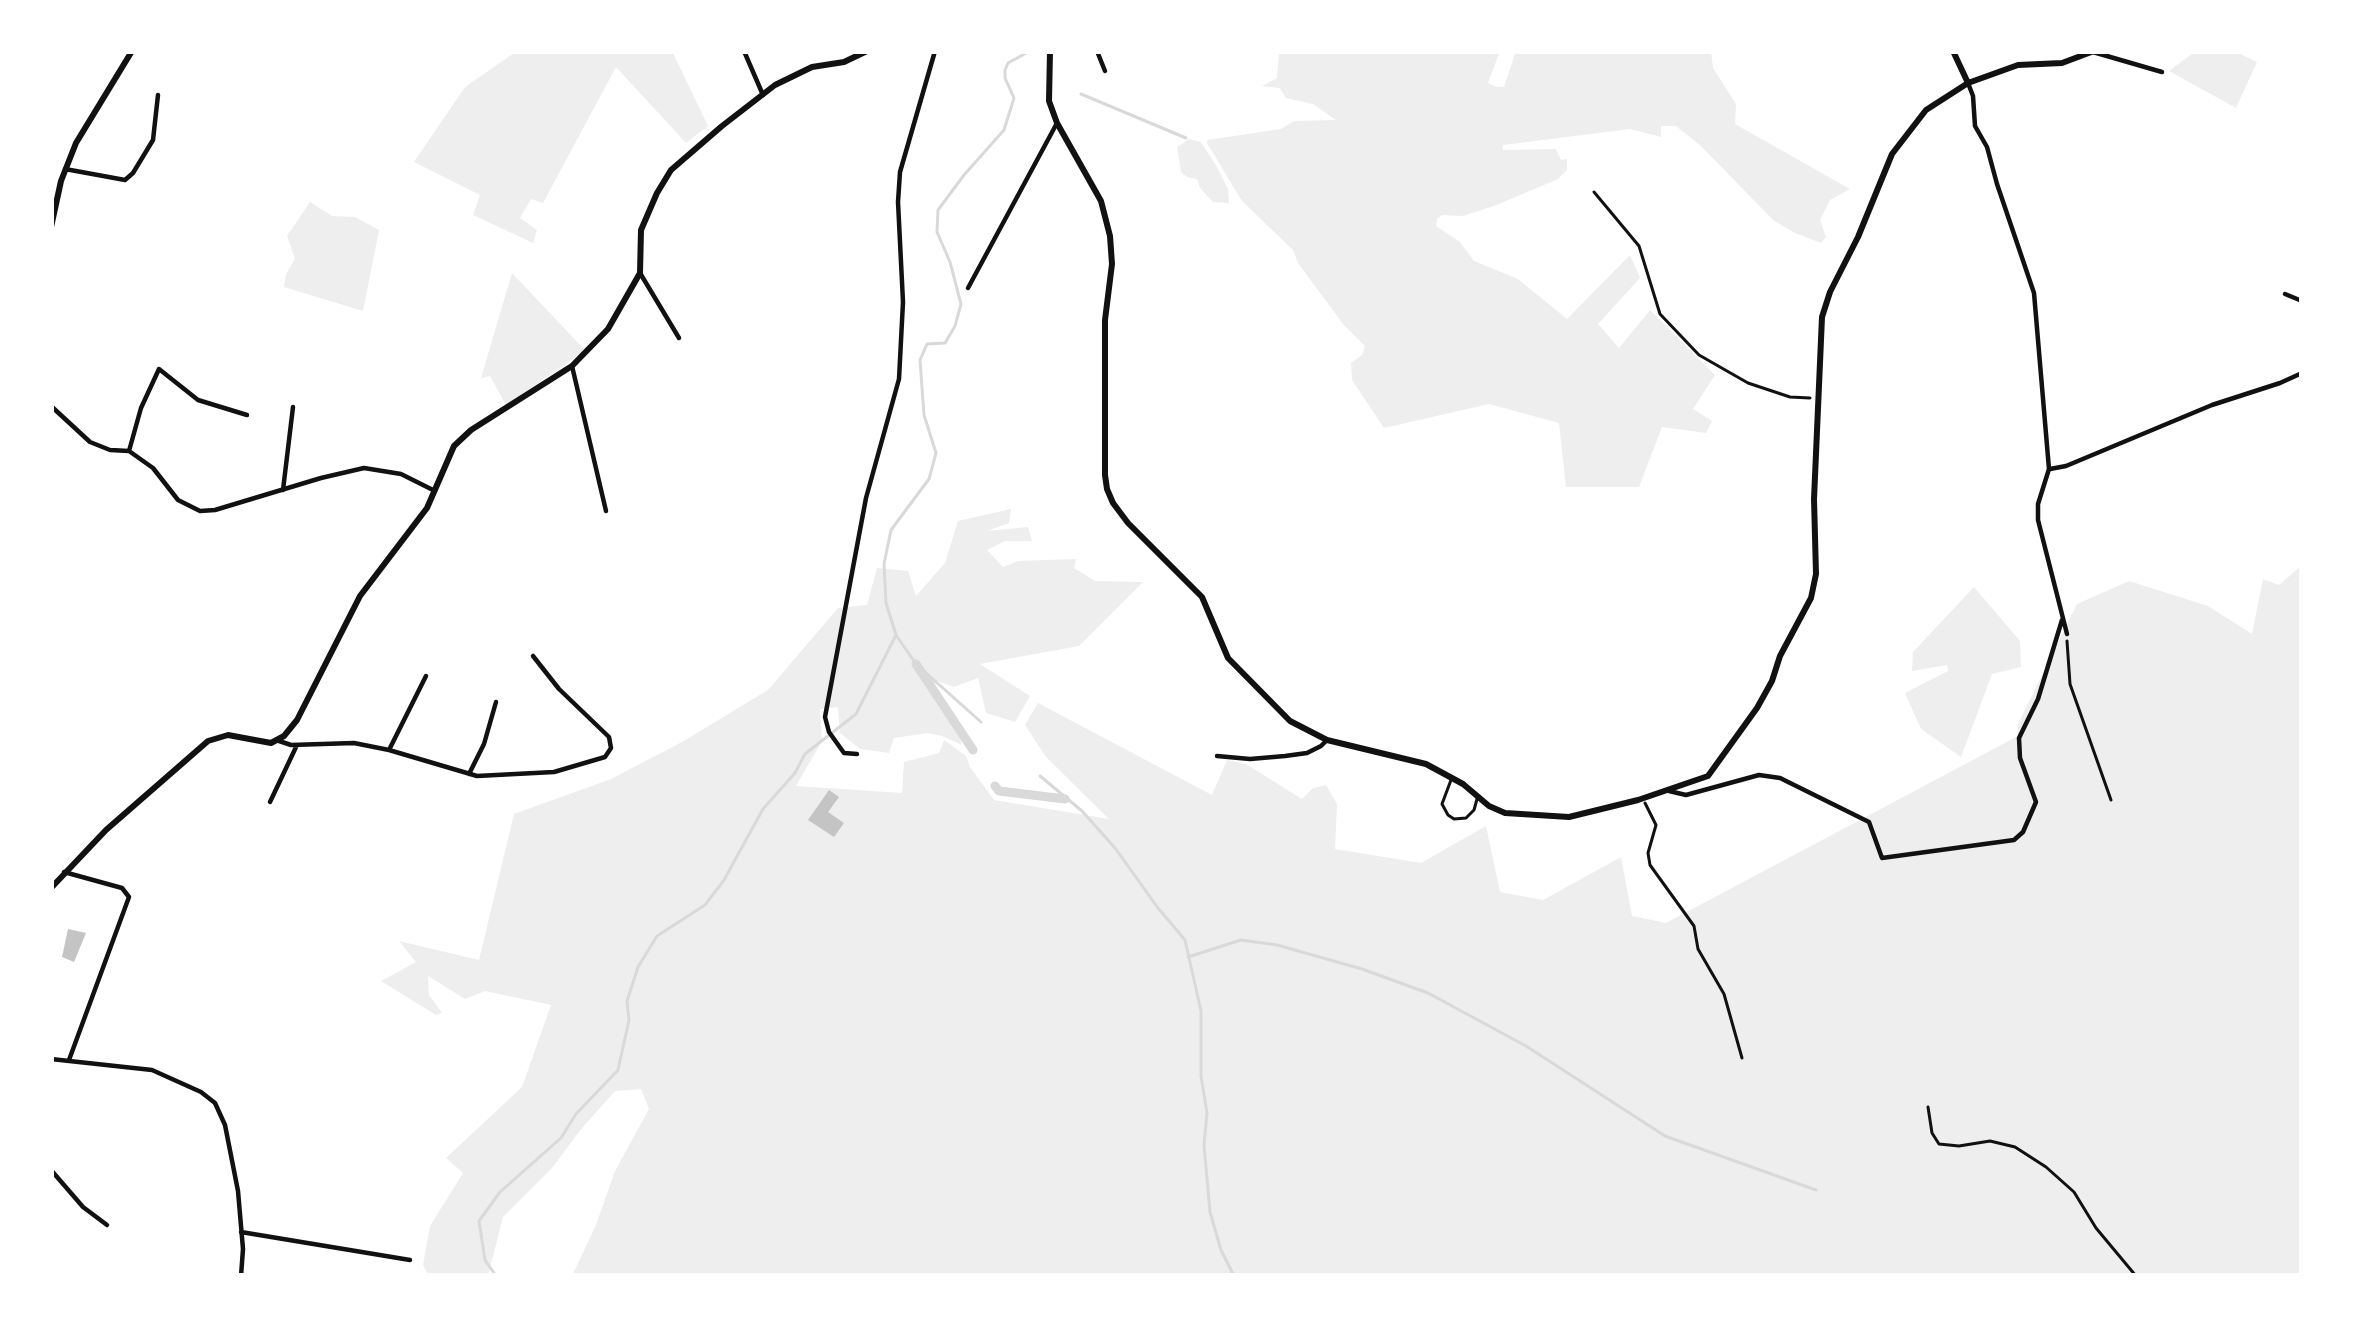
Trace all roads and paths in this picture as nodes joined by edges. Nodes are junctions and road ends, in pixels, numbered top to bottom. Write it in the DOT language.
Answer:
graph roads {
  1 [pos="132,51"];
  2 [pos="744,51"];
  3 [pos="867,51"];
  4 [pos="935,51"];
  5 [pos="1051,51"];
  6 [pos="1097,51"];
  7 [pos="1953,51"];
  8 [pos="2093,51"];
  9 [pos="1105,71"];
  10 [pos="2162,72"];
  11 [pos="1968,83"];
  12 [pos="158,95"];
  13 [pos="763,95"];
  14 [pos="1058,123"];
  15 [pos="65,169"];
  16 [pos="1594,192"];
  17 [pos="51,222"];
  18 [pos="640,273"];
  19 [pos="968,288"];
  20 [pos="2285,294"];
  21 [pos="2302,302"];
  22 [pos="680,338"];
  23 [pos="572,366"];
  24 [pos="2302,373"];
  25 [pos="1818,398"];
  26 [pos="51,406"];
  27 [pos="293,406"];
  28 [pos="247,416"];
  29 [pos="129,451"];
  30 [pos="2049,469"];
  31 [pos="283,490"];
  32 [pos="435,491"];
  33 [pos="606,511"];
  34 [pos="2062,620"];
  35 [pos="2067,634"];
  36 [pos="533,656"];
  37 [pos="426,676"];
  38 [pos="496,702"];
  39 [pos="278,740"];
  40 [pos="1327,740"];
  41 [pos="297,745"];
  42 [pos="389,750"];
  43 [pos="856,754"];
  44 [pos="1217,756"];
  45 [pos="469,774"];
  46 [pos="1452,779"];
  47 [pos="1669,791"];
  48 [pos="1478,797"];
  49 [pos="1638,800"];
  50 [pos="2110,800"];
  51 [pos="270,802"];
  52 [pos="64,872"];
  53 [pos="51,895"];
  54 [pos="1742,1058"];
  55 [pos="51,1059"];
  56 [pos="68,1061"];
  57 [pos="1928,1107"];
  58 [pos="51,1170"];
  59 [pos="107,1226"];
  60 [pos="242,1232"];
  61 [pos="410,1260"];
  62 [pos="241,1276"];
  63 [pos="2135,1276"];
  1 -- 15 [label="street"];
  2 -- 13 [label="street"];
  3 -- 13 [label="street"];
  4 -- 43 [label="street"];
  5 -- 14 [label="street"];
  6 -- 9 [label="street"];
  7 -- 11 [label="street"];
  8 -- 10 [label="street"];
  8 -- 11 [label="street"];
  11 -- 25 [label="street"];
  11 -- 30 [label="street"];
  12 -- 15 [label="street"];
  13 -- 18 [label="street"];
  14 -- 19 [label="street"];
  14 -- 40 [label="street"];
  15 -- 17 [label="street"];
  16 -- 25 [label="path"];
  18 -- 22 [label="street"];
  18 -- 23 [label="street"];
  20 -- 21 [label="street"];
  23 -- 32 [label="street"];
  23 -- 33 [label="street"];
  24 -- 30 [label="street"];
  25 -- 47 [label="street"];
  26 -- 29 [label="street"];
  27 -- 31 [label="street"];
  28 -- 29 [label="street"];
  29 -- 31 [label="street"];
  30 -- 34 [label="street"];
  31 -- 32 [label="street"];
  32 -- 39 [label="street"];
  34 -- 35 [label="street"];
  34 -- 47 [label="street"];
  35 -- 50 [label="path"];
  36 -- 45 [label="street"];
  37 -- 42 [label="street"];
  38 -- 45 [label="street"];
  39 -- 41 [label="street"];
  39 -- 52 [label="street"];
  40 -- 44 [label="street"];
  40 -- 46 [label="street"];
  41 -- 42 [label="street"];
  41 -- 51 [label="street"];
  42 -- 45 [label="street"];
  46 -- 48 [label="street"];
  46 -- 48 [label="lane"];
  47 -- 49 [label="street"];
  48 -- 49 [label="street"];
  49 -- 54 [label="path"];
  52 -- 53 [label="street"];
  52 -- 56 [label="street"];
  55 -- 56 [label="street"];
  56 -- 60 [label="street"];
  57 -- 63 [label="path"];
  58 -- 59 [label="street"];
  60 -- 61 [label="street"];
  60 -- 62 [label="street"];
}
